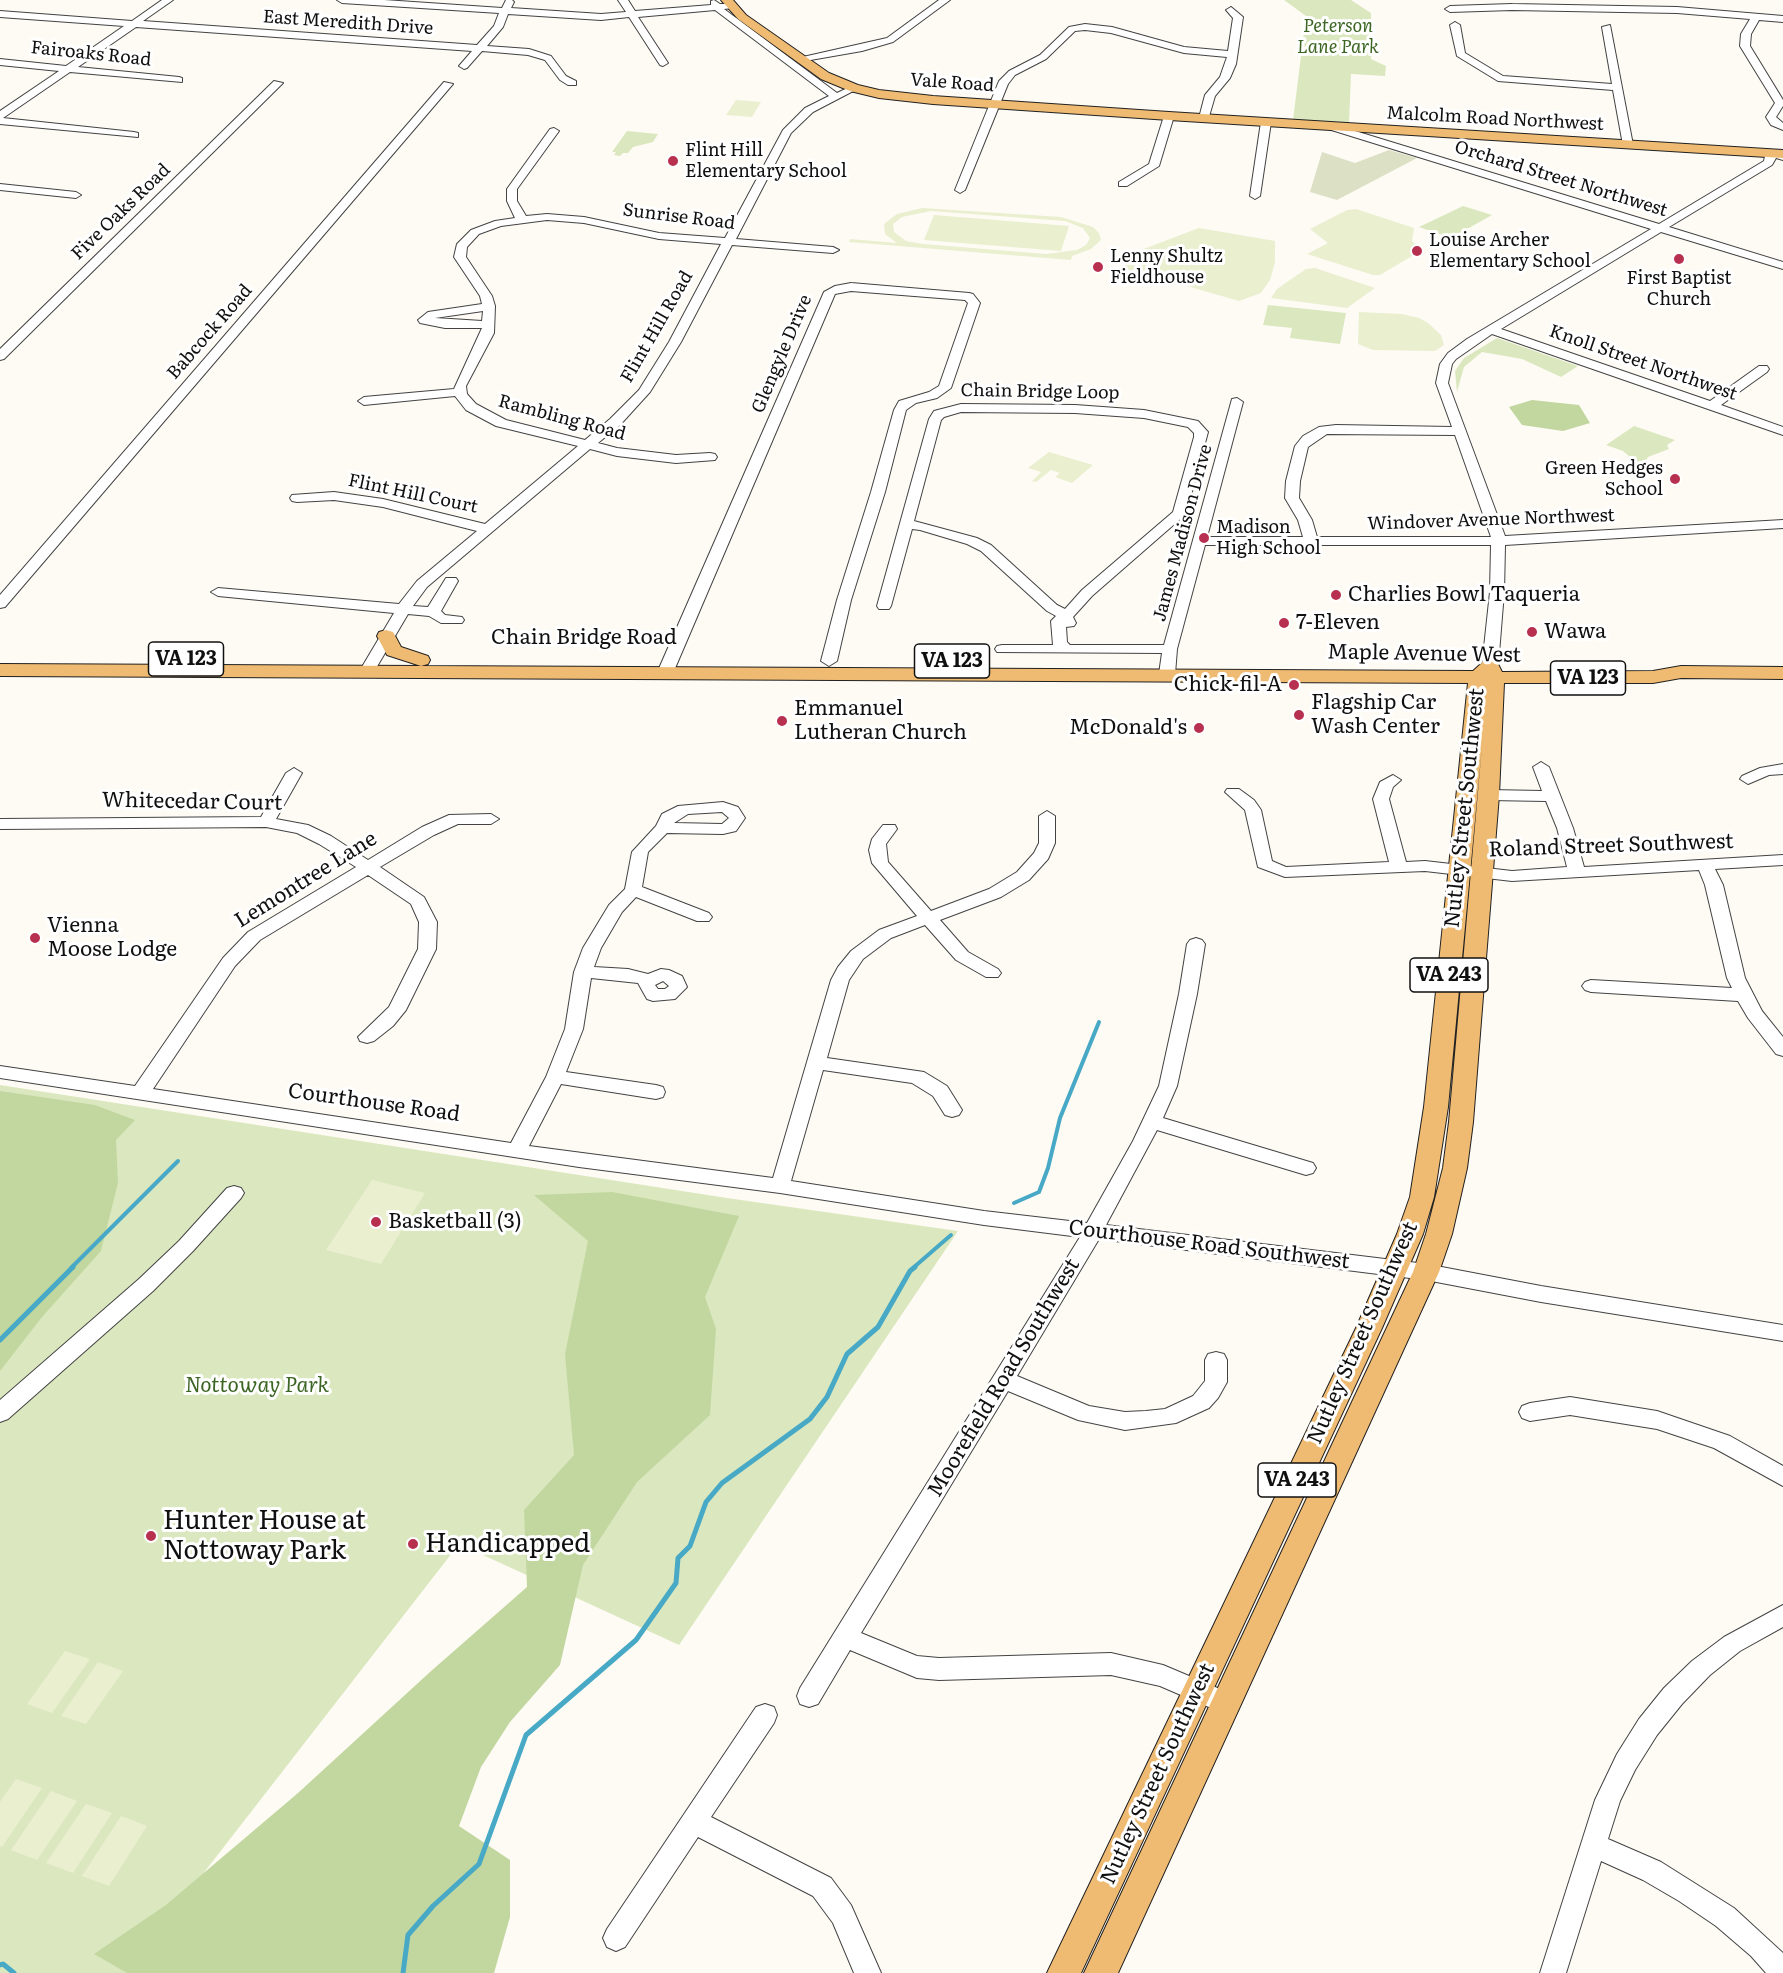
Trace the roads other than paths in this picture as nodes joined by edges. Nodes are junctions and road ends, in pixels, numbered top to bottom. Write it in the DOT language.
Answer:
graph roads {
  1 [pos="168,0"];
  2 [pos="342,0"];
  3 [pos="510,0"];
  4 [pos="623,0"];
  5 [pos="945,0"];
  6 [pos="722,3"];
  7 [pos="1548,4"];
  8 [pos="1450,9"];
  9 [pos="1231,10"];
  10 [pos="505,11"];
  11 [pos="0,14"];
  12 [pos="633,16"];
  13 [pos="1755,18"];
  14 [pos="1783,19"];
  15 [pos="135,24"];
  16 [pos="1455,25"];
  17 [pos="1607,27"];
  18 [pos="478,49"];
  19 [pos="1232,54"];
  20 [pos="799,59"];
  21 [pos="0,62"];
  22 [pos="663,63"];
  23 [pos="464,66"];
  24 [pos="70,69"];
  25 [pos="179,80"];
  26 [pos="278,83"];
  27 [pos="572,83"];
  28 [pos="448,84"];
  29 [pos="1618,87"];
  30 [pos="854,88"];
  31 [pos="836,97"];
  32 [pos="993,104"];
  33 [pos="0,116"];
  34 [pos="1169,116"];
  35 [pos="1204,118"];
  36 [pos="0,121"];
  37 [pos="1266,122"];
  38 [pos="1783,127"];
  39 [pos="554,130"];
  40 [pos="1373,134"];
  41 [pos="134,135"];
  42 [pos="1628,145"];
  43 [pos="1779,154"];
  44 [pos="1123,184"];
  45 [pos="0,187"];
  46 [pos="960,190"];
  47 [pos="76,195"];
  48 [pos="1255,196"];
  49 [pos="521,218"];
  50 [pos="1660,228"];
  51 [pos="728,242"];
  52 [pos="833,250"];
  53 [pos="1783,267"];
  54 [pos="489,306"];
  55 [pos="489,325"];
  56 [pos="1491,330"];
  57 [pos="0,356"];
  58 [pos="1763,369"];
  59 [pos="460,392"];
  60 [pos="364,401"];
  61 [pos="1237,402"];
  62 [pos="1712,406"];
  63 [pos="1459,431"];
  64 [pos="1783,431"];
  65 [pos="587,444"];
  66 [pos="710,457"];
  67 [pos="297,498"];
  68 [pos="906,524"];
  69 [pos="1783,524"];
  70 [pos="486,529"];
  71 [pos="1199,541"];
  72 [pos="1499,541"];
  73 [pos="1311,542"];
  74 [pos="451,581"];
  75 [pos="219,592"];
  76 [pos="0,604"];
  77 [pos="884,606"];
  78 [pos="402,611"];
  79 [pos="433,612"];
  80 [pos="1065,615"];
  81 [pos="457,620"];
  82 [pos="386,636"];
  83 [pos="1002,649"];
  84 [pos="1067,656"];
  85 [pos="0,658"];
  86 [pos="421,660"];
  87 [pos="829,661"];
  88 [pos="1168,662"];
  89 [pos="370,666"];
  90 [pos="668,667"];
  91 [pos="0,670"];
  92 [pos="1488,673"];
  93 [pos="1783,673"];
  94 [pos="1541,767"];
  95 [pos="1783,769"];
  96 [pos="294,773"];
  97 [pos="1748,779"];
  98 [pos="1393,780"];
  99 [pos="1233,792"];
  100 [pos="1489,795"];
  101 [pos="1552,795"];
  102 [pos="1047,816"];
  103 [pos="491,819"];
  104 [pos="266,822"];
  105 [pos="0,824"];
  106 [pos="663,828"];
  107 [pos="889,829"];
  108 [pos="1783,860"];
  109 [pos="1705,865"];
  110 [pos="368,867"];
  111 [pos="1399,867"];
  112 [pos="1458,870"];
  113 [pos="1577,872"];
  114 [pos="1482,874"];
  115 [pos="633,890"];
  116 [pos="704,917"];
  117 [pos="927,917"];
  118 [pos="1196,944"];
  119 [pos="583,972"];
  120 [pos="992,973"];
  121 [pos="649,980"];
  122 [pos="1591,986"];
  123 [pos="1743,995"];
  124 [pos="367,1037"];
  125 [pos="1783,1050"];
  126 [pos="816,1063"];
  127 [pos="0,1072"];
  128 [pos="555,1077"];
  129 [pos="141,1092"];
  130 [pos="656,1092"];
  131 [pos="951,1110"];
  132 [pos="1152,1122"];
  133 [pos="518,1149"];
  134 [pos="1306,1168"];
  135 [pos="741,1181"];
  136 [pos="780,1186"];
  137 [pos="234,1193"];
  138 [pos="1094,1230"];
  139 [pos="1396,1268"];
  140 [pos="1426,1272"];
  141 [pos="1783,1333"];
  142 [pos="1216,1360"];
  143 [pos="1004,1380"];
  144 [pos="1530,1412"];
  145 [pos="0,1413"];
  146 [pos="1783,1477"];
  147 [pos="1783,1615"];
  148 [pos="845,1636"];
  149 [pos="809,1696"];
  150 [pos="1211,1697"];
  151 [pos="765,1715"];
  152 [pos="693,1821"];
  153 [pos="1593,1845"];
  154 [pos="616,1938"];
  155 [pos="1783,1972"];
  156 [pos="868,1973"];
  157 [pos="1064,1973"];
  158 [pos="1101,1973"];
  159 [pos="1553,1973"];
  1 -- 15 [label="street"];
  2 -- 10 [label="street"];
  3 -- 10 [label="street"];
  4 -- 12 [label="street"];
  5 -- 20 [label="street"];
  6 -- 12 [label="street"];
  6 -- 20 [label="main road, Vale Road"];
  6 -- 31 [label="street"];
  7 -- 8 [label="street"];
  7 -- 13 [label="street"];
  9 -- 19 [label="street"];
  10 -- 12 [label="street"];
  10 -- 18 [label="street"];
  11 -- 15 [label="street, East Meredith Drive"];
  12 -- 22 [label="street"];
  13 -- 14 [label="street"];
  13 -- 38 [label="street"];
  15 -- 18 [label="street, East Meredith Drive"];
  15 -- 24 [label="street"];
  16 -- 29 [label="street"];
  17 -- 29 [label="street"];
  18 -- 23 [label="street"];
  18 -- 27 [label="street, East Meredith Drive"];
  19 -- 32 [label="street"];
  19 -- 35 [label="street"];
  20 -- 30 [label="main road, Vale Road"];
  21 -- 24 [label="street, Fairoaks Road"];
  24 -- 25 [label="street, Fairoaks Road"];
  24 -- 33 [label="street"];
  26 -- 57 [label="street, Five Oaks Road"];
  28 -- 76 [label="street, Babcock Road"];
  29 -- 42 [label="street"];
  30 -- 31 [label="street, Flint Hill Road"];
  30 -- 32 [label="main road, Vale Road"];
  31 -- 51 [label="street, Flint Hill Road"];
  32 -- 34 [label="main road, Vale Road"];
  32 -- 46 [label="street"];
  34 -- 35 [label="main road, Vale Road"];
  34 -- 44 [label="street"];
  35 -- 37 [label="main road, Malcolm Road Northwest"];
  36 -- 41 [label="street"];
  37 -- 40 [label="main road, Malcolm Road Northwest"];
  37 -- 48 [label="street"];
  39 -- 49 [label="street"];
  40 -- 42 [label="main road, Malcolm Road Northwest"];
  40 -- 50 [label="street, Orchard Street Northwest"];
  42 -- 43 [label="main road, Malcolm Road Northwest"];
  43 -- 50 [label="street"];
  45 -- 47 [label="street"];
  49 -- 51 [label="street, Sunrise Road"];
  49 -- 54 [label="street"];
  50 -- 53 [label="street, Orchard Street Northwest"];
  50 -- 56 [label="street"];
  51 -- 52 [label="street, Sunrise Road"];
  51 -- 65 [label="street, Flint Hill Road"];
  54 -- 55 [label="street"];
  54 -- 55 [label="street"];
  55 -- 59 [label="street"];
  56 -- 62 [label="street, Knoll Street Northwest"];
  56 -- 63 [label="street"];
  58 -- 62 [label="street"];
  59 -- 60 [label="street"];
  59 -- 65 [label="street, Rambling Road"];
  61 -- 71 [label="street, James Madison Drive"];
  62 -- 64 [label="street, Knoll Street Northwest"];
  63 -- 72 [label="street"];
  63 -- 73 [label="street"];
  65 -- 66 [label="street, Rambling Road"];
  65 -- 70 [label="street, Flint Hill Road"];
  67 -- 70 [label="street, Flint Hill Court"];
  68 -- 77 [label="street"];
  68 -- 80 [label="street"];
  68 -- 80 [label="street, Chain Bridge Loop"];
  69 -- 72 [label="street, Windover Avenue Northwest"];
  70 -- 78 [label="street, Flint Hill Road"];
  71 -- 73 [label="street, Windover Avenue Northwest"];
  71 -- 88 [label="street, James Madison Drive"];
  72 -- 73 [label="street, Windover Avenue Northwest"];
  72 -- 92 [label="street"];
  74 -- 79 [label="street"];
  75 -- 78 [label="street"];
  78 -- 79 [label="street"];
  78 -- 82 [label="street, Flint Hill Road"];
  79 -- 81 [label="street"];
  80 -- 84 [label="street"];
  82 -- 86 [label="main road"];
  82 -- 89 [label="street, Flint Hill Road"];
  83 -- 84 [label="street"];
  84 -- 87 [label="main road, Chain Bridge Road / VA 123"];
  84 -- 88 [label="main road, Chain Bridge Road / VA 123"];
  85 -- 89 [label="main road, Chain Bridge Road / VA 123"];
  86 -- 89 [label="main road, Chain Bridge Road / VA 123"];
  86 -- 90 [label="main road, Chain Bridge Road / VA 123"];
  87 -- 90 [label="main road, Chain Bridge Road / VA 123"];
  87 -- 90 [label="street, Glengyle Drive"];
  88 -- 90 [label="main road, Chain Bridge Road / VA 123"];
  88 -- 92 [label="main road, Maple Avenue West / VA 123"];
  89 -- 90 [label="main road, Chain Bridge Road / VA 123"];
  89 -- 91 [label="main road, Chain Bridge Road / VA 123"];
  92 -- 93 [label="main road, Maple Avenue West / VA 123"];
  92 -- 100 [label="main road, Nutley Street Southwest / VA 243"];
  92 -- 112 [label="main road, Nutley Street Southwest / VA 243"];
  94 -- 101 [label="street"];
  95 -- 97 [label="street"];
  96 -- 104 [label="street"];
  98 -- 111 [label="street"];
  99 -- 111 [label="street, Roland Street Southwest"];
  100 -- 101 [label="street"];
  100 -- 114 [label="main road, Nutley Street Southwest / VA 243"];
  101 -- 113 [label="street"];
  102 -- 117 [label="street"];
  103 -- 110 [label="street, Lemontree Lane"];
  104 -- 105 [label="street, Whitecedar Court"];
  104 -- 110 [label="street, Whitecedar Court"];
  106 -- 115 [label="street"];
  107 -- 117 [label="street"];
  108 -- 109 [label="street, Roland Street Southwest"];
  109 -- 113 [label="street, Roland Street Southwest"];
  109 -- 123 [label="street"];
  110 -- 124 [label="street, Whitecedar Court"];
  110 -- 129 [label="street, Lemontree Lane"];
  111 -- 112 [label="street, Roland Street Southwest"];
  112 -- 114 [label="street, Roland Street Southwest"];
  112 -- 139 [label="main road, Nutley Street Southwest / VA 243"];
  113 -- 114 [label="street, Roland Street Southwest"];
  114 -- 140 [label="main road, Nutley Street Southwest / VA 243"];
  115 -- 116 [label="street"];
  115 -- 119 [label="street"];
  117 -- 120 [label="street"];
  117 -- 126 [label="street"];
  118 -- 132 [label="street, Moorefield Road Southwest"];
  119 -- 121 [label="street"];
  119 -- 128 [label="street"];
  122 -- 123 [label="street"];
  123 -- 125 [label="street"];
  126 -- 131 [label="street"];
  126 -- 136 [label="street"];
  127 -- 129 [label="street, Courthouse Road"];
  128 -- 130 [label="street"];
  128 -- 133 [label="street"];
  129 -- 133 [label="street, Courthouse Road"];
  132 -- 134 [label="street"];
  132 -- 138 [label="street, Moorefield Road Southwest"];
  133 -- 135 [label="street, Courthouse Road"];
  135 -- 136 [label="street, Courthouse Road Southwest"];
  136 -- 138 [label="street, Courthouse Road Southwest"];
  137 -- 145 [label="street"];
  138 -- 139 [label="street, Courthouse Road Southwest"];
  138 -- 143 [label="street, Moorefield Road Southwest"];
  139 -- 140 [label="street, Courthouse Road Southwest"];
  139 -- 150 [label="main road, Nutley Street Southwest / VA 243"];
  140 -- 141 [label="street, Courthouse Road Southwest"];
  140 -- 150 [label="main road, Nutley Street Southwest / VA 243"];
  142 -- 143 [label="street"];
  143 -- 148 [label="street, Moorefield Road Southwest"];
  144 -- 146 [label="street"];
  147 -- 153 [label="street"];
  148 -- 149 [label="street, Moorefield Road Southwest"];
  148 -- 150 [label="street"];
  150 -- 157 [label="main road, Nutley Street Southwest / VA 243"];
  150 -- 158 [label="main road, Nutley Street Southwest / VA 243"];
  151 -- 152 [label="street"];
  152 -- 154 [label="street"];
  152 -- 156 [label="street"];
  153 -- 155 [label="street"];
  153 -- 159 [label="street"];
}
